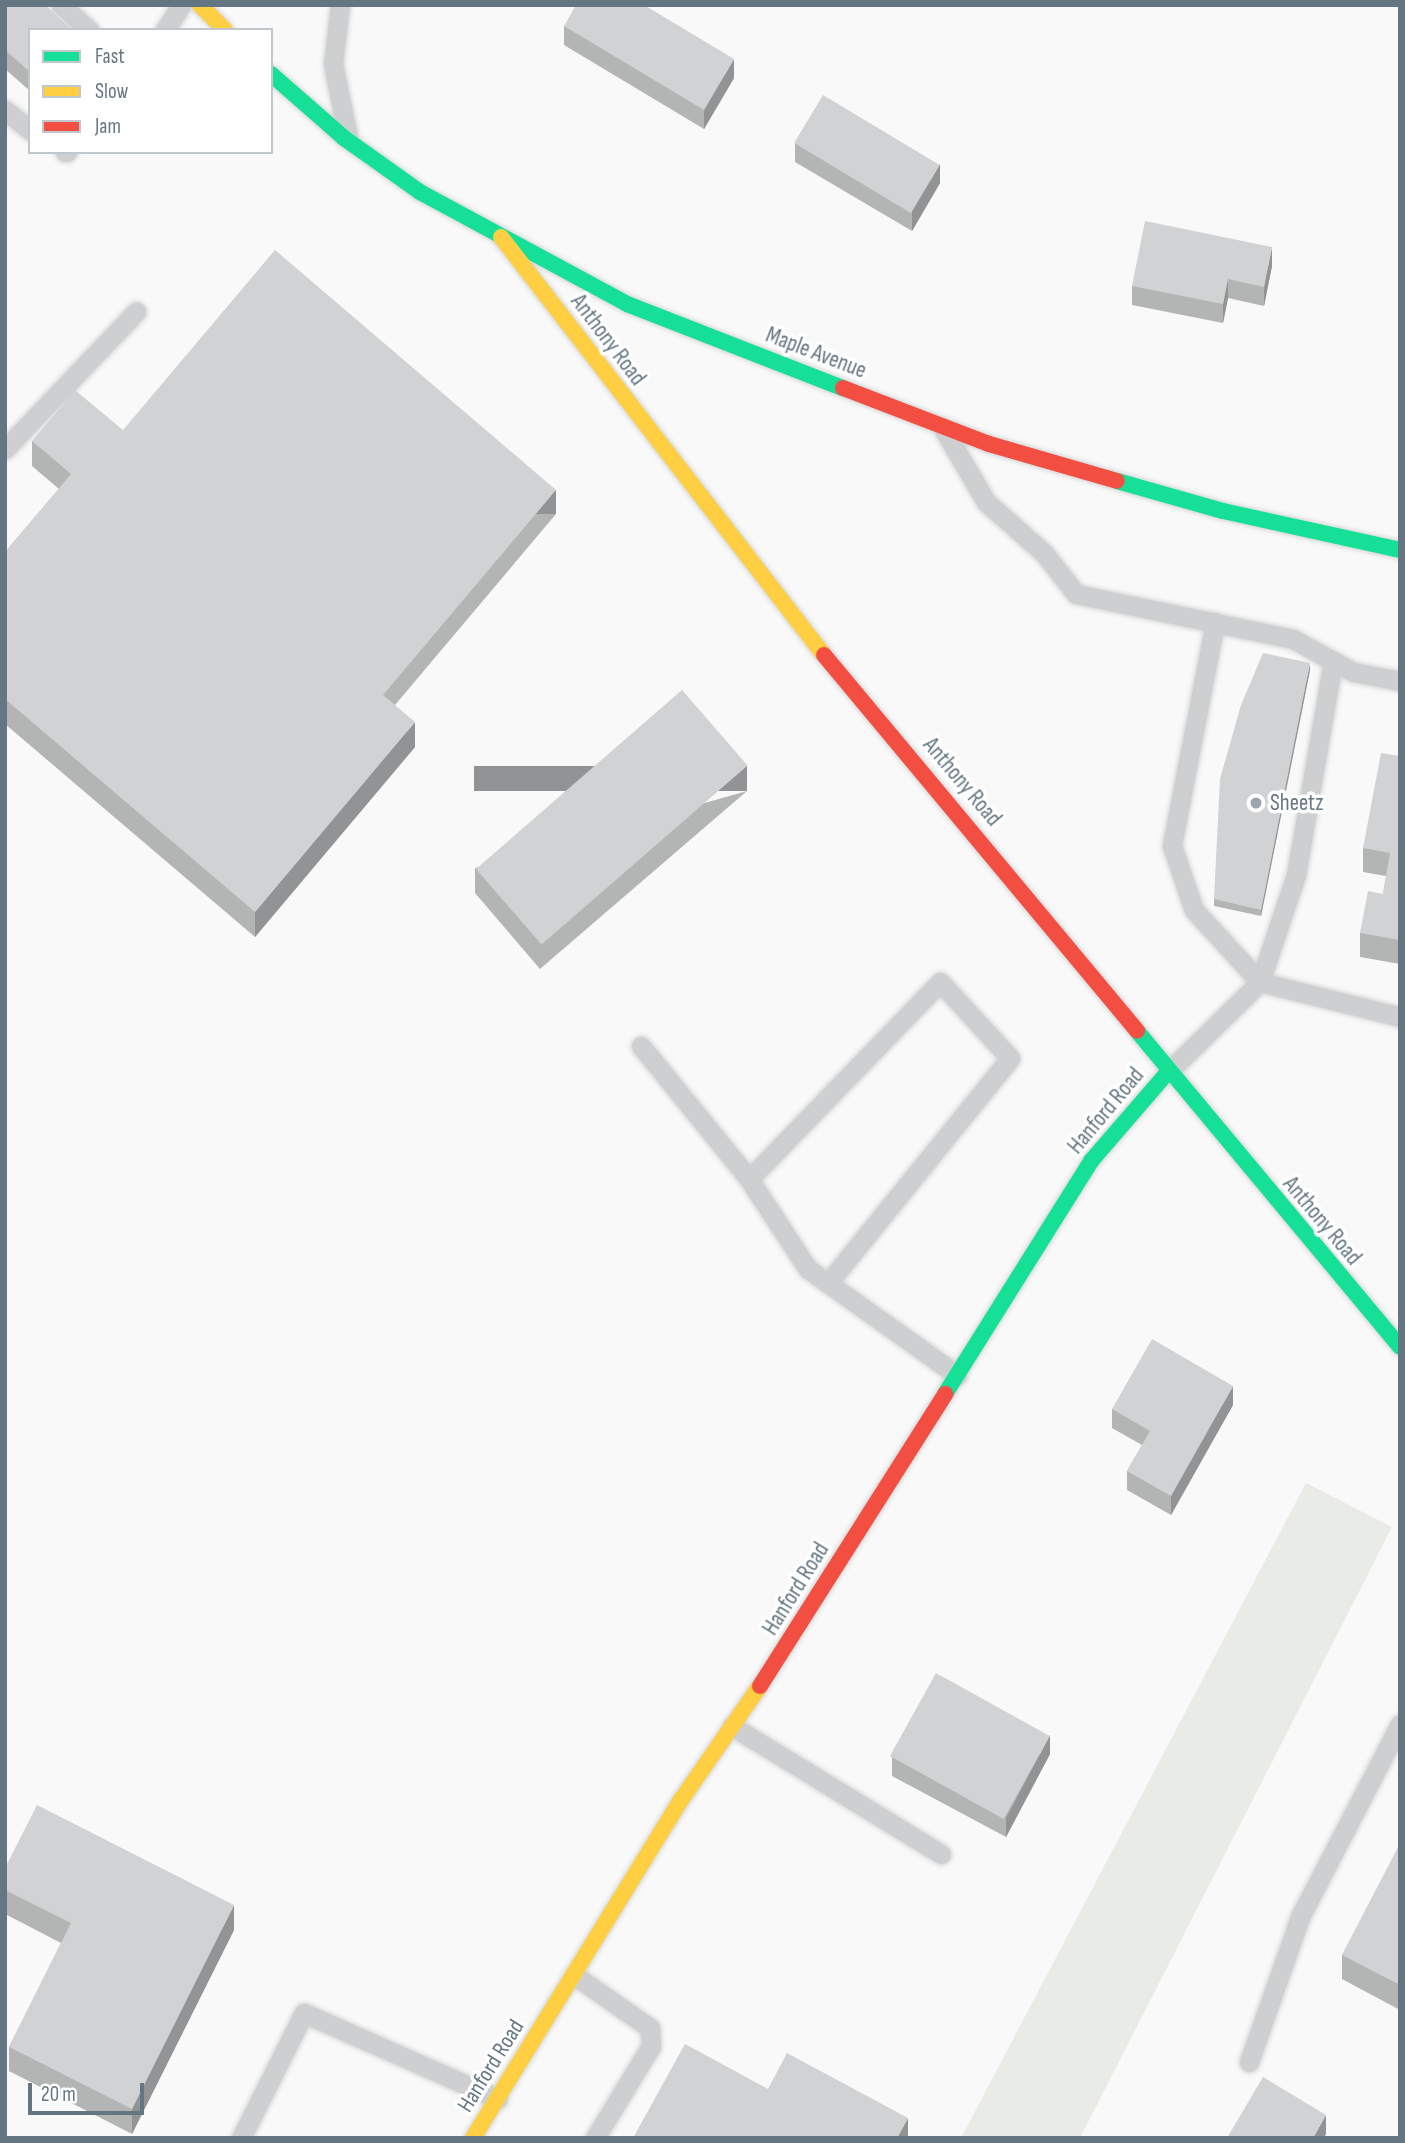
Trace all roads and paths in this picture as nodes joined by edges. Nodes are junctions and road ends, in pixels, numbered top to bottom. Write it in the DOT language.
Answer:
graph roads {
  1 [pos="61,5"];
  2 [pos="181,5"];
  3 [pos="200,5"];
  4 [pos="340,5"];
  5 [pos="87,28"];
  6 [pos="166,28"];
  7 [pos="223,28"];
  8 [pos="273,77"];
  9 [pos="5,110"];
  10 [pos="28,128"];
  11 [pos="348,141"];
  12 [pos="501,237"];
  13 [pos="136,312"];
  14 [pos="942,426"];
  15 [pos="5,449"];
  16 [pos="1400,550"];
  17 [pos="1215,622"];
  18 [pos="1333,661"];
  19 [pos="1400,681"];
  20 [pos="1260,982"];
  21 [pos="1400,1017"];
  22 [pos="641,1046"];
  23 [pos="1168,1072"];
  24 [pos="749,1180"];
  25 [pos="828,1283"];
  26 [pos="1400,1348"];
  27 [pos="957,1375"];
  28 [pos="1400,1724"];
  29 [pos="732,1726"];
  30 [pos="941,1854"];
  31 [pos="574,1975"];
  32 [pos="1249,2062"];
  33 [pos="498,2099"];
  34 [pos="480,2135"];
  35 [pos="241,2138"];
  36 [pos="595,2138"];
  1 -- 5 [label="lane"];
  2 -- 6 [label="lane"];
  3 -- 7 [label="street"];
  4 -- 11 [label="lane"];
  8 -- 11 [label="street, Maple Avenue"];
  9 -- 10 [label="lane"];
  11 -- 12 [label="street, Maple Avenue"];
  12 -- 14 [label="street, Maple Avenue"];
  12 -- 23 [label="street, Anthony Road"];
  13 -- 15 [label="lane"];
  14 -- 16 [label="street, Maple Avenue"];
  14 -- 17 [label="lane"];
  17 -- 18 [label="lane"];
  17 -- 20 [label="lane"];
  18 -- 19 [label="lane"];
  18 -- 20 [label="lane"];
  20 -- 21 [label="lane"];
  20 -- 23 [label="lane"];
  22 -- 24 [label="lane"];
  23 -- 26 [label="street, Anthony Road"];
  23 -- 27 [label="street, Hanford Road"];
  24 -- 25 [label="lane"];
  24 -- 25 [label="lane"];
  25 -- 27 [label="lane"];
  27 -- 29 [label="street, Hanford Road"];
  28 -- 32 [label="lane"];
  29 -- 30 [label="lane"];
  29 -- 31 [label="street, Hanford Road"];
  31 -- 33 [label="street, Hanford Road"];
  31 -- 36 [label="lane"];
  33 -- 34 [label="street, Hanford Road"];
  33 -- 35 [label="lane"];
}
